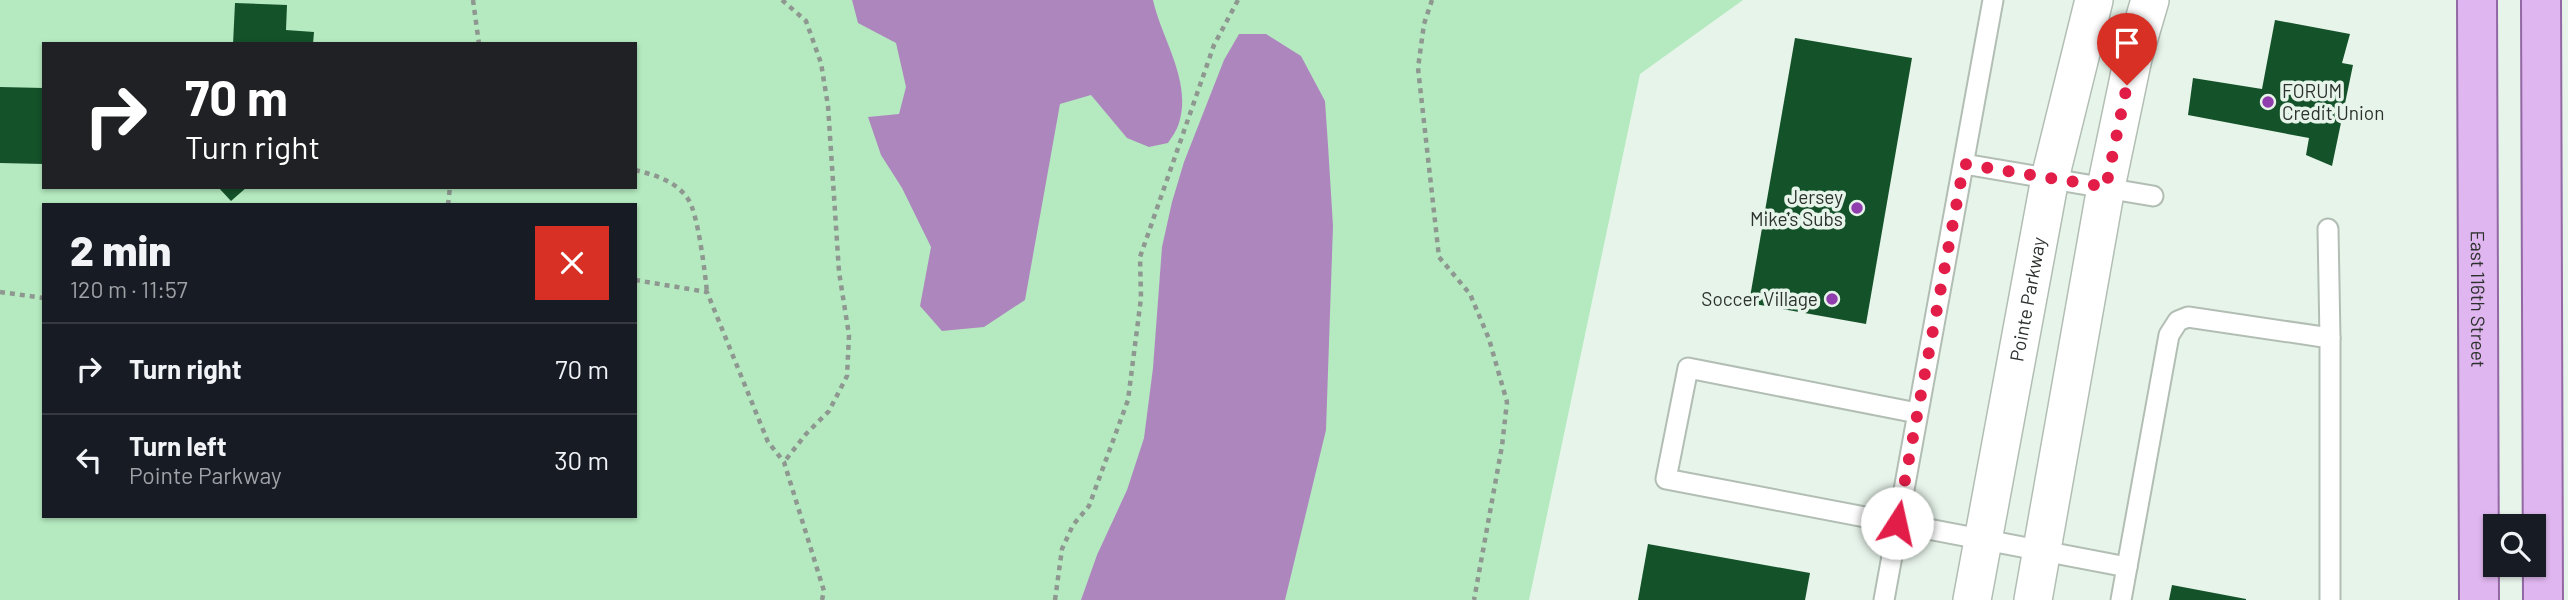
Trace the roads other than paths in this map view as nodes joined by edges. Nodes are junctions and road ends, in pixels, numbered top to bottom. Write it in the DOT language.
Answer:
graph roads {
  1 [pos="1993,0"];
  2 [pos="2094,0"];
  3 [pos="2150,0"];
  4 [pos="2477,0"];
  5 [pos="2541,0"];
  6 [pos="1964,164"];
  7 [pos="2050,177"];
  8 [pos="2106,187"];
  9 [pos="2153,196"];
  10 [pos="2328,229"];
  11 [pos="2330,338"];
  12 [pos="1917,413"];
  13 [pos="1897,523"];
  14 [pos="1983,540"];
  15 [pos="2043,550"];
  16 [pos="2127,567"];
  17 [pos="1884,600"];
  18 [pos="1972,600"];
  19 [pos="2033,600"];
  20 [pos="2120,600"];
  21 [pos="2330,600"];
  22 [pos="2479,600"];
  23 [pos="2543,600"];
  1 -- 6 [label="lane"];
  2 -- 7 [label="street, Pointe Parkway"];
  3 -- 8 [label="street"];
  4 -- 22 [label="main road, East 116th Street"];
  5 -- 23 [label="main road"];
  6 -- 7 [label="lane"];
  6 -- 12 [label="lane"];
  7 -- 8 [label="lane"];
  7 -- 14 [label="street, Pointe Parkway"];
  8 -- 9 [label="lane"];
  8 -- 15 [label="street"];
  10 -- 11 [label="lane"];
  11 -- 16 [label="lane"];
  11 -- 21 [label="lane"];
  12 -- 13 [label="lane"];
  12 -- 13 [label="lane"];
  13 -- 14 [label="lane"];
  13 -- 17 [label="lane"];
  14 -- 15 [label="lane"];
  14 -- 18 [label="street, Pointe Parkway"];
  15 -- 16 [label="lane"];
  15 -- 19 [label="street"];
  16 -- 20 [label="lane"];
}
